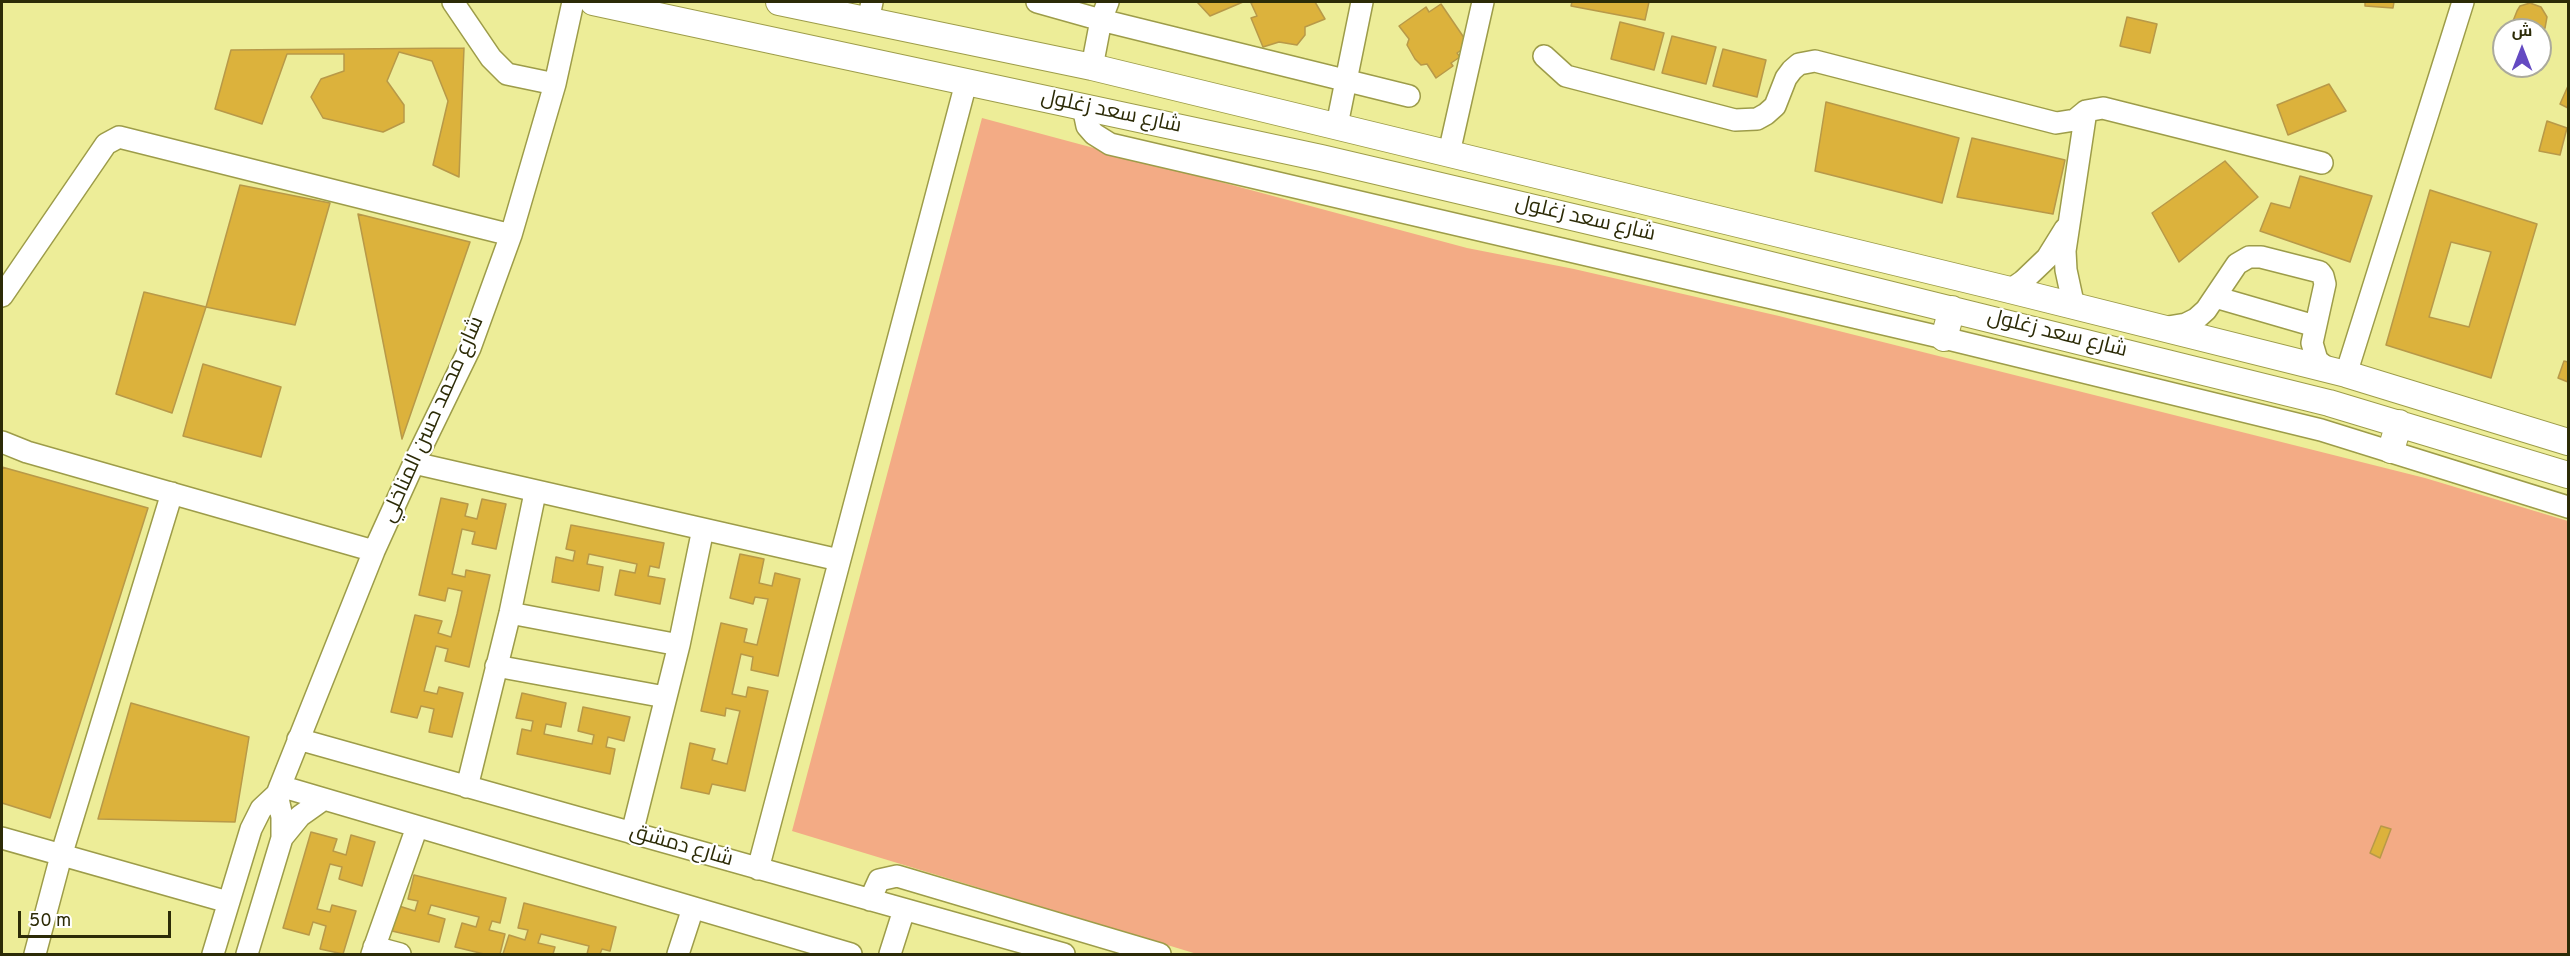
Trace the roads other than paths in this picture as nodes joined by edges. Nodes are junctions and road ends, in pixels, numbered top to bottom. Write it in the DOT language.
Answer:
graph roads {
  1 [pos="453,2"];
  2 [pos="573,2"];
  3 [pos="593,2"];
  4 [pos="779,2"];
  5 [pos="1036,2"];
  6 [pos="1362,2"];
  7 [pos="1484,2"];
  8 [pos="2463,2"];
  9 [pos="870,11"];
  10 [pos="1105,11"];
  11 [pos="1544,56"];
  12 [pos="1092,67"];
  13 [pos="1348,79"];
  14 [pos="966,83"];
  15 [pos="555,84"];
  16 [pos="1409,96"];
  17 [pos="1083,107"];
  18 [pos="2086,111"];
  19 [pos="1337,125"];
  20 [pos="1449,153"];
  21 [pos="2322,163"];
  22 [pos="1660,205"];
  23 [pos="2070,214"];
  24 [pos="511,235"];
  25 [pos="1653,236"];
  26 [pos="2010,290"];
  27 [pos="2,296"];
  28 [pos="2215,297"];
  29 [pos="2074,307"];
  30 [pos="1953,309"];
  31 [pos="2315,326"];
  32 [pos="2161,328"];
  33 [pos="1944,338"];
  34 [pos="2337,372"];
  35 [pos="2399,423"];
  36 [pos="2,442"];
  37 [pos="2568,442"];
  38 [pos="2391,450"];
  39 [pos="414,463"];
  40 [pos="2568,475"];
  41 [pos="172,493"];
  42 [pos="535,493"];
  43 [pos="2568,507"];
  44 [pos="703,529"];
  45 [pos="374,551"];
  46 [pos="839,561"];
  47 [pos="510,613"];
  48 [pos="679,645"];
  49 [pos="496,666"];
  50 [pos="665,697"];
  51 [pos="298,739"];
  52 [pos="467,786"];
  53 [pos="279,790"];
  54 [pos="324,799"];
  55 [pos="417,826"];
  56 [pos="632,833"];
  57 [pos="2,838"];
  58 [pos="282,838"];
  59 [pos="61,856"];
  60 [pos="758,868"];
  61 [pos="870,900"];
  62 [pos="228,902"];
  63 [pos="693,908"];
  64 [pos="904,910"];
  65 [pos="1110,947"];
  66 [pos="373,951"];
  67 [pos="35,954"];
  68 [pos="213,954"];
  69 [pos="247,954"];
  70 [pos="400,954"];
  71 [pos="678,954"];
  72 [pos="851,954"];
  73 [pos="890,954"];
  74 [pos="1064,954"];
  75 [pos="1160,954"];
  1 -- 15 [label="street"];
  2 -- 15 [label="street, شارع محمد حسن المناخلي"];
  3 -- 14 [label="main road, شارع سعد زغلول"];
  4 -- 9 [label="main road, شارع سعد زغلول"];
  5 -- 10 [label="street"];
  6 -- 13 [label="street"];
  7 -- 20 [label="street"];
  8 -- 34 [label="street"];
  9 -- 12 [label="main road, شارع سعد زغلول"];
  10 -- 12 [label="street"];
  10 -- 13 [label="street"];
  11 -- 18 [label="street"];
  12 -- 19 [label="main road, شارع سعد زغلول"];
  13 -- 16 [label="street"];
  13 -- 19 [label="street"];
  14 -- 17 [label="main road, شارع سعد زغلول"];
  14 -- 46 [label="street"];
  15 -- 24 [label="street, شارع محمد حسن المناخلي"];
  17 -- 25 [label="main road, شارع سعد زغلول"];
  17 -- 33 [label="street"];
  18 -- 21 [label="street"];
  18 -- 23 [label="street"];
  19 -- 20 [label="main road, شارع سعد زغلول"];
  20 -- 22 [label="main road, شارع سعد زغلول"];
  22 -- 25 [label="main road"];
  22 -- 26 [label="main road, شارع سعد زغلول"];
  23 -- 26 [label="street"];
  23 -- 29 [label="street"];
  24 -- 27 [label="street"];
  24 -- 39 [label="street, شارع محمد حسن المناخلي"];
  25 -- 30 [label="main road, شارع سعد زغلول"];
  26 -- 29 [label="main road, شارع سعد زغلول"];
  28 -- 31 [label="street"];
  28 -- 31 [label="street"];
  28 -- 32 [label="street"];
  29 -- 32 [label="main road, شارع سعد زغلول"];
  30 -- 33 [label="main road"];
  30 -- 35 [label="main road, شارع سعد زغلول"];
  31 -- 34 [label="street"];
  32 -- 34 [label="main road, شارع سعد زغلول"];
  33 -- 38 [label="street"];
  34 -- 37 [label="main road, شارع سعد زغلول"];
  35 -- 38 [label="main road"];
  35 -- 40 [label="main road, شارع سعد زغلول"];
  36 -- 41 [label="street"];
  38 -- 43 [label="street"];
  39 -- 42 [label="street"];
  39 -- 45 [label="street, شارع محمد حسن المناخلي"];
  41 -- 45 [label="street"];
  41 -- 59 [label="street"];
  42 -- 44 [label="street"];
  42 -- 47 [label="street"];
  44 -- 46 [label="street"];
  44 -- 48 [label="street"];
  45 -- 51 [label="street, شارع محمد حسن المناخلي"];
  46 -- 60 [label="street"];
  47 -- 48 [label="street"];
  47 -- 49 [label="street"];
  48 -- 50 [label="street"];
  49 -- 50 [label="street"];
  49 -- 52 [label="street"];
  50 -- 56 [label="street"];
  51 -- 52 [label="street, شارع دمشق"];
  51 -- 53 [label="street, شارع محمد حسن المناخلي"];
  52 -- 56 [label="street, شارع دمشق"];
  53 -- 54 [label="street"];
  53 -- 58 [label="street, شارع محمد حسن المناخلي"];
  53 -- 62 [label="street, شارع محمد حسن المناخلي"];
  54 -- 55 [label="street"];
  54 -- 58 [label="street"];
  55 -- 63 [label="street"];
  55 -- 66 [label="street"];
  56 -- 60 [label="street, شارع دمشق"];
  57 -- 59 [label="street"];
  58 -- 69 [label="street, شارع محمد حسن المناخلي"];
  59 -- 62 [label="street"];
  59 -- 67 [label="street"];
  60 -- 61 [label="street, شارع دمشق"];
  61 -- 64 [label="street, شارع دمشق"];
  61 -- 65 [label="street"];
  62 -- 68 [label="street, شارع محمد حسن المناخلي"];
  63 -- 71 [label="street"];
  63 -- 72 [label="street"];
  64 -- 73 [label="street"];
  64 -- 74 [label="street, شارع دمشق"];
  65 -- 75 [label="street"];
  66 -- 70 [label="street"];
}
